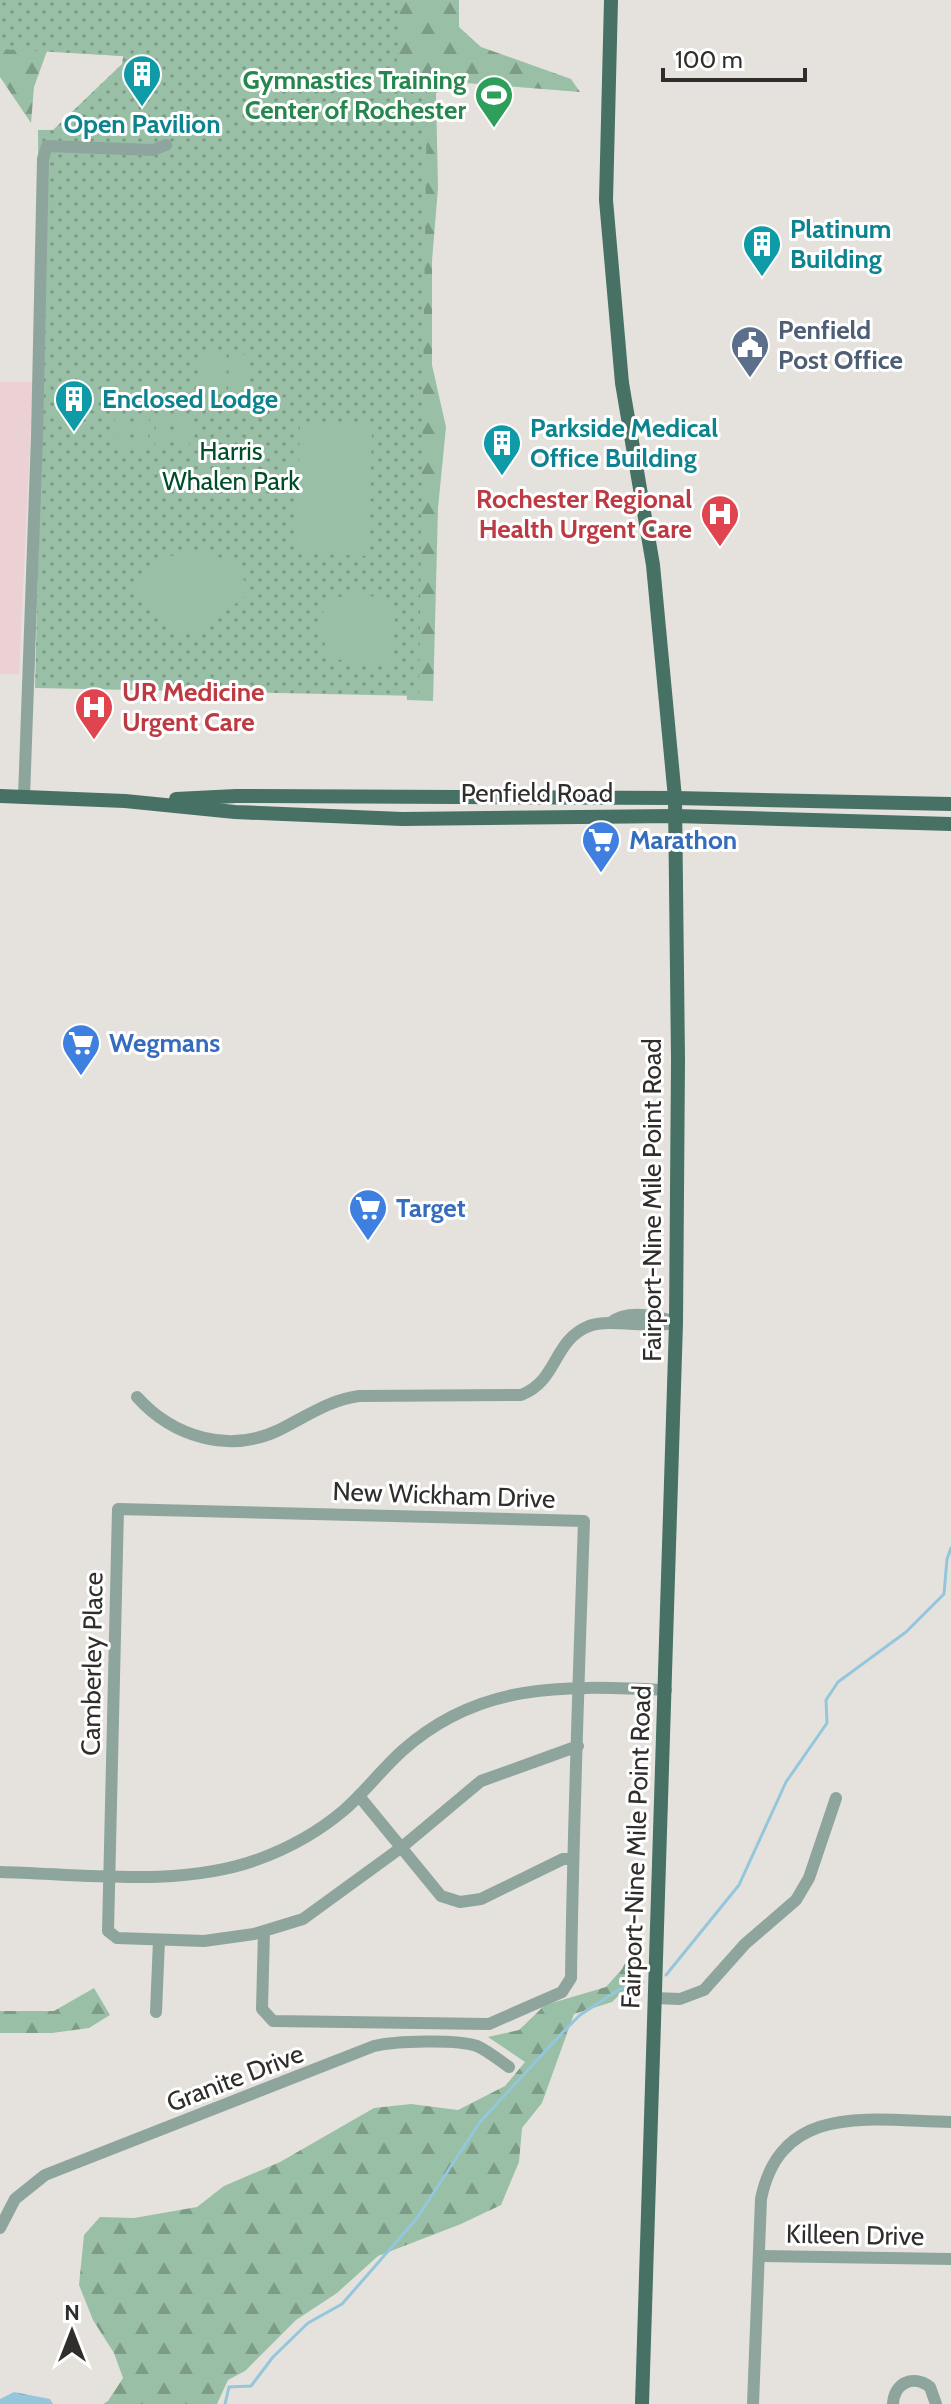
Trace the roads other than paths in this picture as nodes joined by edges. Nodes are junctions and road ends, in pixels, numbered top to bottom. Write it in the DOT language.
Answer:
graph roads {
  1 [pos="611,0"];
  2 [pos="166,145"];
  3 [pos="0,796"];
  4 [pos="24,797"];
  5 [pos="675,798"];
  6 [pos="125,801"];
  7 [pos="951,804"];
  8 [pos="675,816"];
  9 [pos="951,824"];
  10 [pos="676,1323"];
  11 [pos="137,1397"];
  12 [pos="283,1512"];
  13 [pos="580,1686"];
  14 [pos="666,1690"];
  15 [pos="578,1746"];
  16 [pos="359,1796"];
  17 [pos="836,1798"];
  18 [pos="402,1847"];
  19 [pos="573,1859"];
  20 [pos="0,1872"];
  21 [pos="108,1875"];
  22 [pos="264,1931"];
  23 [pos="159,1940"];
  24 [pos="655,1998"];
  25 [pos="156,2012"];
  26 [pos="509,2067"];
  27 [pos="951,2122"];
  28 [pos="1,2220"];
  29 [pos="759,2256"];
  30 [pos="951,2259"];
  31 [pos="642,2404"];
  32 [pos="753,2404"];
  33 [pos="893,2404"];
  34 [pos="936,2404"];
  1 -- 5 [label="main road, Fairport-Nine Mile Point Road"];
  2 -- 4 [label="street"];
  3 -- 4 [label="main road, Penfield Road"];
  4 -- 6 [label="main road, Penfield Road"];
  5 -- 6 [label="main road, Penfield Road"];
  5 -- 7 [label="main road, Penfield Road"];
  5 -- 8 [label="main road, Fairport-Nine Mile Point Road"];
  6 -- 8 [label="main road, Penfield Road"];
  8 -- 9 [label="main road, Penfield Road"];
  8 -- 10 [label="main road, Fairport-Nine Mile Point Road"];
  10 -- 11 [label="street"];
  10 -- 14 [label="main road, Fairport-Nine Mile Point Road"];
  12 -- 13 [label="street, New Wickham Drive"];
  12 -- 21 [label="street, Camberley Place"];
  13 -- 14 [label="street"];
  13 -- 15 [label="street, New Wickham Drive"];
  13 -- 16 [label="street"];
  14 -- 24 [label="main road, Fairport-Nine Mile Point Road"];
  15 -- 18 [label="street, Camberley Place"];
  15 -- 19 [label="street, New Wickham Drive"];
  16 -- 18 [label="street"];
  16 -- 21 [label="street"];
  17 -- 24 [label="street"];
  18 -- 19 [label="street"];
  18 -- 22 [label="street, Camberley Place"];
  19 -- 22 [label="street, New Wickham Drive"];
  20 -- 21 [label="street"];
  21 -- 23 [label="street, Camberley Place"];
  22 -- 23 [label="street, Camberley Place"];
  23 -- 25 [label="street"];
  24 -- 31 [label="main road, Fairport-Nine Mile Point Road"];
  26 -- 28 [label="street, Granite Drive"];
  27 -- 29 [label="street"];
  29 -- 30 [label="street, Killeen Drive"];
  29 -- 32 [label="street"];
  33 -- 34 [label="street"];
}
